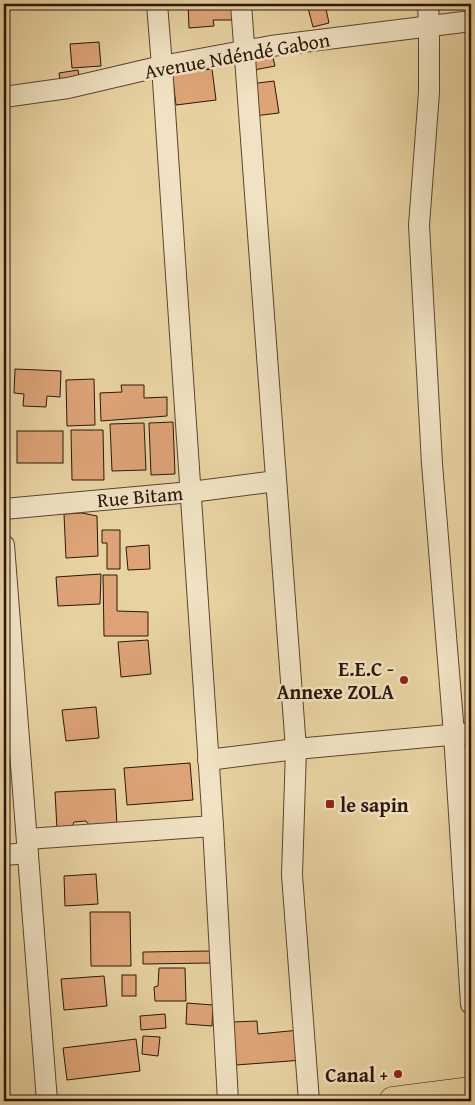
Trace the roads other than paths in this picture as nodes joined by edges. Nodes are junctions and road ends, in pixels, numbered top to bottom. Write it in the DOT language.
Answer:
graph roads {
  1 [pos="157,4"];
  2 [pos="241,4"];
  3 [pos="428,4"];
  4 [pos="471,21"];
  5 [pos="429,26"];
  6 [pos="244,50"];
  7 [pos="162,66"];
  8 [pos="4,97"];
  9 [pos="276,481"];
  10 [pos="191,492"];
  11 [pos="4,509"];
  12 [pos="4,545"];
  13 [pos="462,734"];
  14 [pos="296,749"];
  15 [pos="208,760"];
  16 [pos="213,826"];
  17 [pos="27,846"];
  18 [pos="4,855"];
  19 [pos="471,1004"];
  20 [pos="471,1091"];
  21 [pos="425,1099"];
  22 [pos="47,1101"];
  23 [pos="228,1101"];
  24 [pos="309,1101"];
  25 [pos="393,1101"];
  1 -- 7 [label="street"];
  2 -- 6 [label="street"];
  3 -- 5 [label="street"];
  4 -- 5 [label="street, Avenue Ndéndé Gabon"];
  5 -- 6 [label="street, Avenue Ndéndé Gabon"];
  5 -- 13 [label="street"];
  6 -- 7 [label="street, Avenue Ndéndé Gabon"];
  6 -- 9 [label="street"];
  7 -- 8 [label="street, Avenue Ndéndé Gabon"];
  7 -- 10 [label="street"];
  9 -- 10 [label="street, Rue Bitam"];
  9 -- 14 [label="street"];
  10 -- 11 [label="street, Rue Bitam"];
  10 -- 15 [label="street"];
  12 -- 17 [label="street"];
  13 -- 14 [label="street"];
  13 -- 19 [label="street"];
  14 -- 15 [label="street"];
  14 -- 24 [label="street"];
  15 -- 16 [label="street"];
  16 -- 17 [label="street"];
  16 -- 23 [label="street"];
  17 -- 18 [label="street"];
  17 -- 22 [label="street"];
  20 -- 21 [label="highway"];
  21 -- 25 [label="highway"];
}
